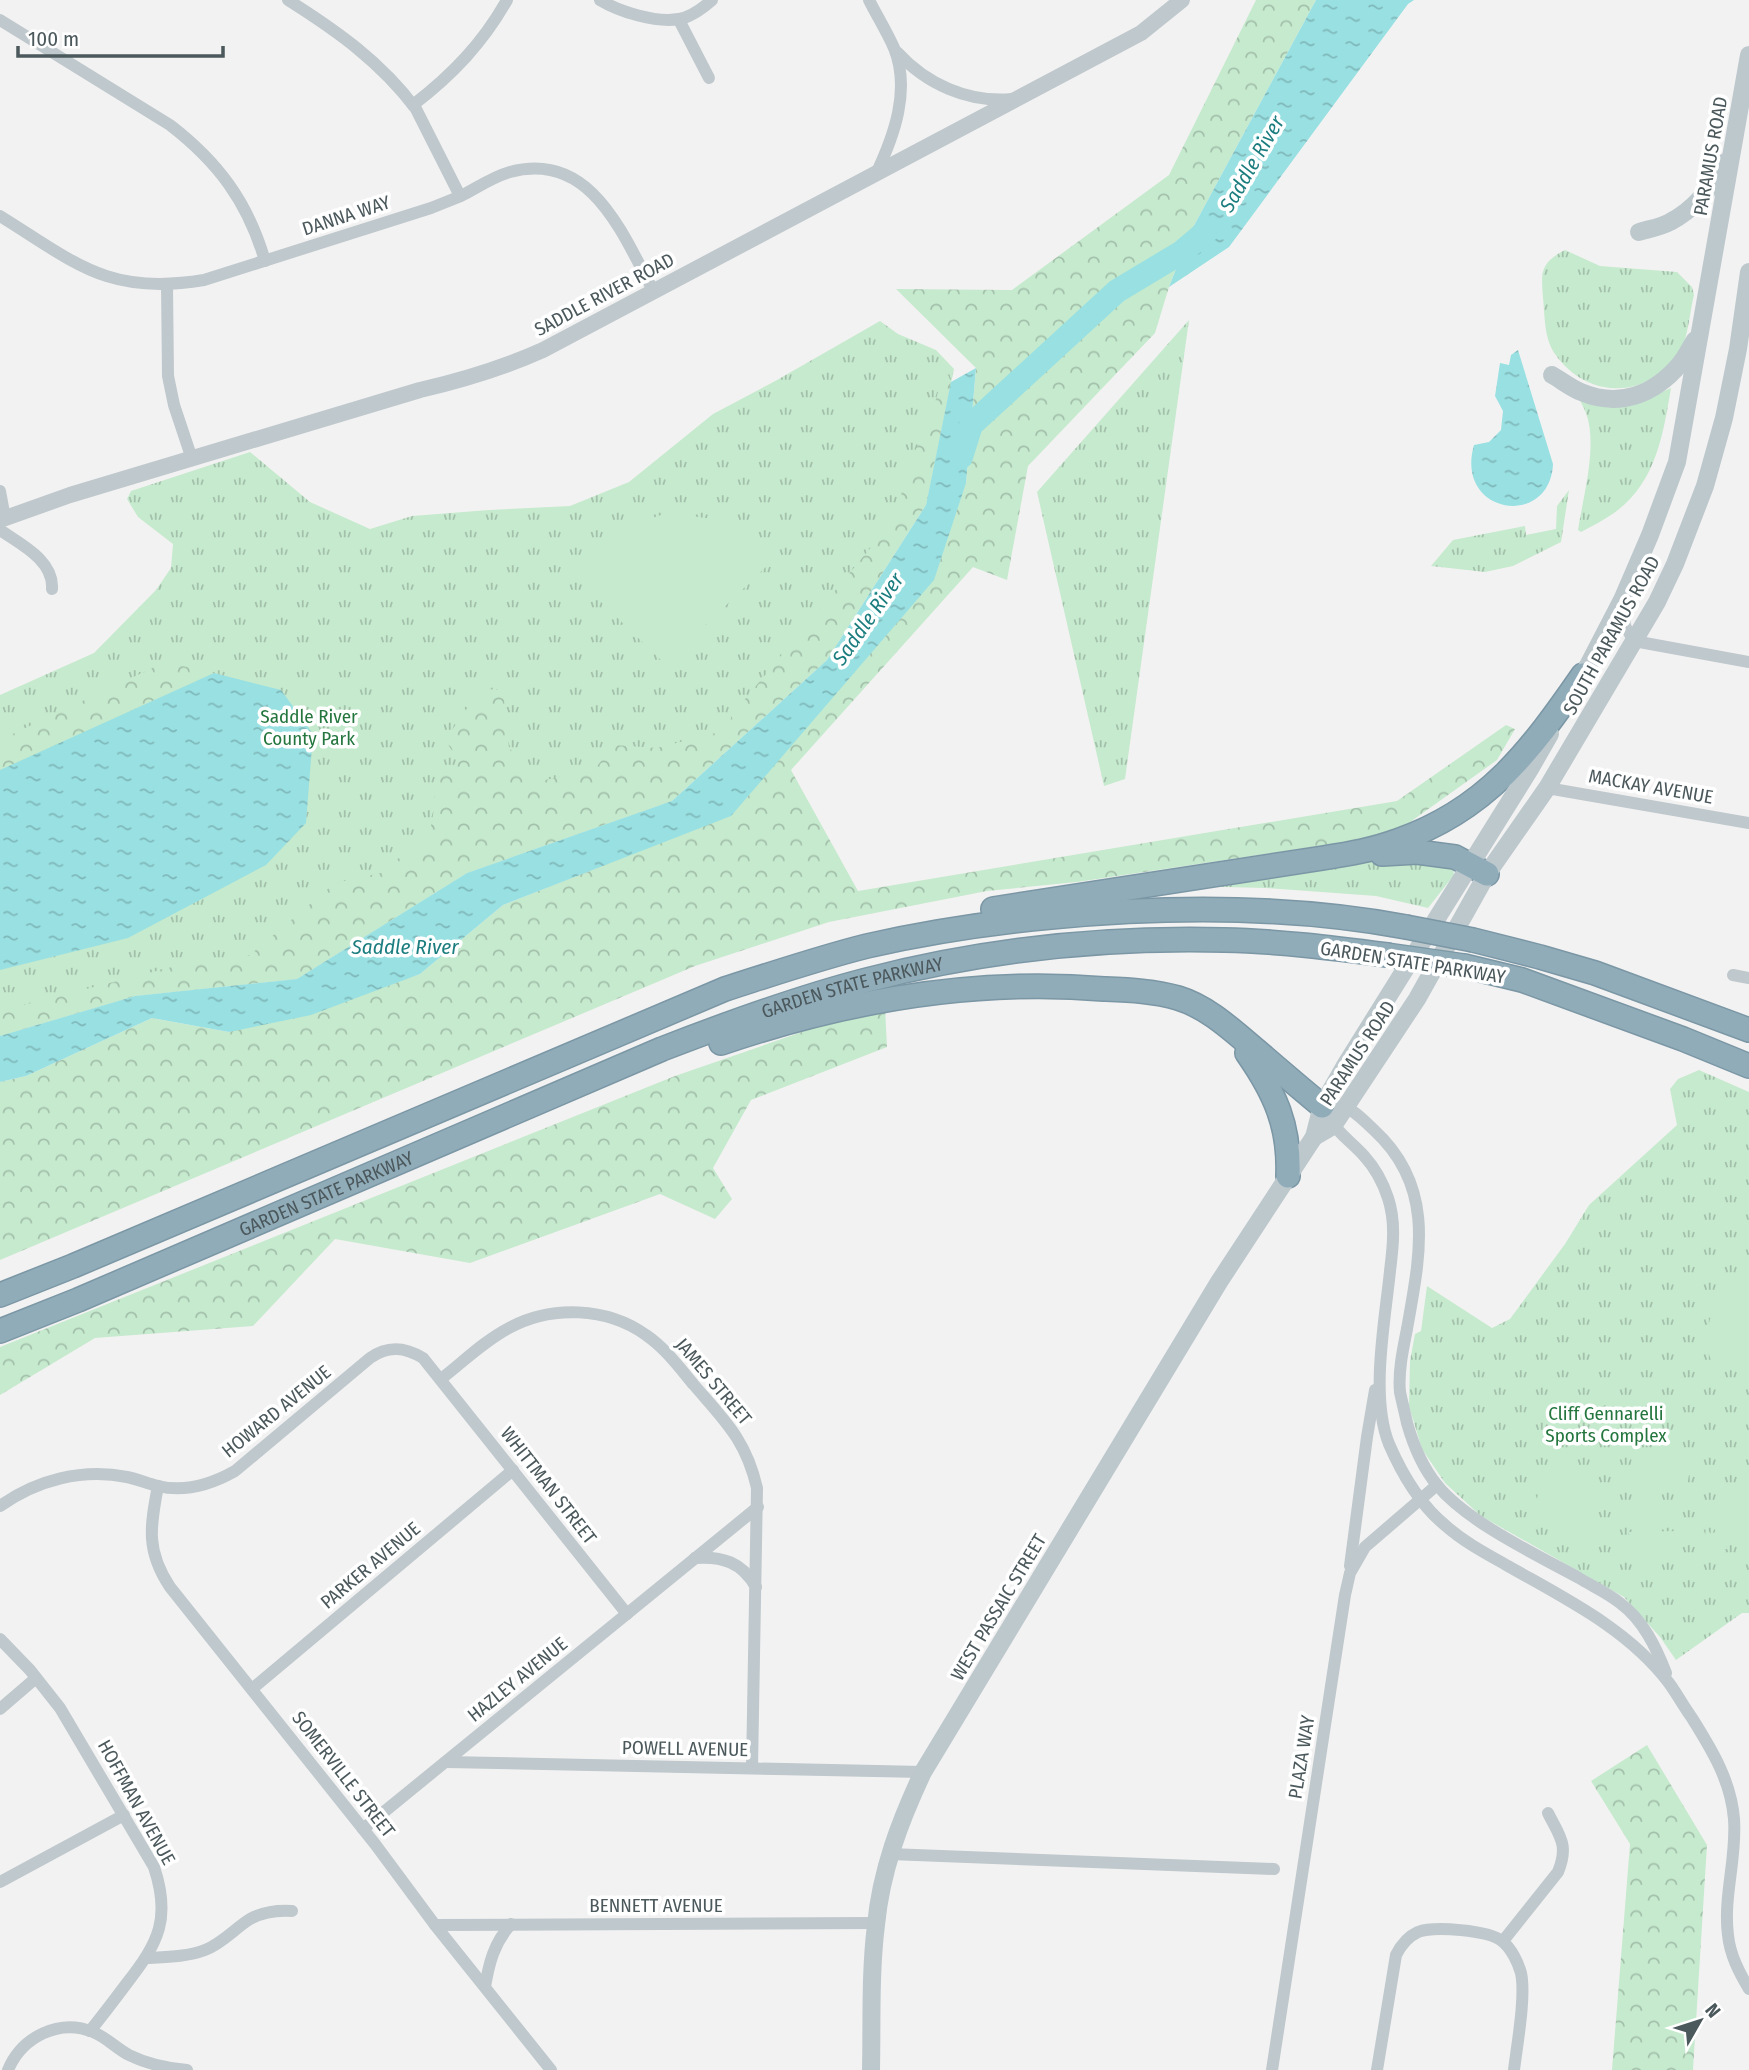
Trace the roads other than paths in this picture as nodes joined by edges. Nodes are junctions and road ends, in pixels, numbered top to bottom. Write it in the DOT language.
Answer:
graph roads {
  1 [pos="288,0"];
  2 [pos="507,0"];
  3 [pos="600,0"];
  4 [pos="712,0"];
  5 [pos="869,0"];
  6 [pos="1182,0"];
  7 [pos="679,19"];
  8 [pos="0,20"];
  9 [pos="895,49"];
  10 [pos="1749,55"];
  11 [pos="709,78"];
  12 [pos="1019,99"];
  13 [pos="413,105"];
  14 [pos="1731,153"];
  15 [pos="876,174"];
  16 [pos="460,196"];
  17 [pos="0,216"];
  18 [pos="1639,232"];
  19 [pos="265,261"];
  20 [pos="1712,264"];
  21 [pos="1749,272"];
  22 [pos="167,285"];
  23 [pos="654,292"];
  24 [pos="1700,331"];
  25 [pos="1552,375"];
  26 [pos="192,459"];
  27 [pos="0,491"];
  28 [pos="2,523"];
  29 [pos="52,589"];
  30 [pos="1622,600"];
  31 [pos="1634,641"];
  32 [pos="1749,662"];
  33 [pos="1583,676"];
  34 [pos="1547,788"];
  35 [pos="1749,823"];
  36 [pos="1324,858"];
  37 [pos="1479,869"];
  38 [pos="795,966"];
  39 [pos="1733,975"];
  40 [pos="1749,978"];
  41 [pos="1229,1028"];
  42 [pos="1749,1030"];
  43 [pos="1749,1066"];
  44 [pos="1322,1106"];
  45 [pos="1347,1107"];
  46 [pos="526,1109"];
  47 [pos="1334,1126"];
  48 [pos="1314,1137"];
  49 [pos="1288,1176"];
  50 [pos="1270,1203"];
  51 [pos="0,1295"];
  52 [pos="0,1331"];
  53 [pos="1380,1363"];
  54 [pos="441,1380"];
  55 [pos="513,1470"];
  56 [pos="1437,1485"];
  57 [pos="158,1486"];
  58 [pos="1420,1499"];
  59 [pos="0,1506"];
  60 [pos="758,1507"];
  61 [pos="695,1558"];
  62 [pos="1557,1566"];
  63 [pos="756,1587"];
  64 [pos="1545,1587"];
  65 [pos="1345,1595"];
  66 [pos="627,1614"];
  67 [pos="0,1639"];
  68 [pos="36,1678"];
  69 [pos="1670,1685"];
  70 [pos="251,1689"];
  71 [pos="0,1709"];
  72 [pos="446,1762"];
  73 [pos="752,1768"];
  74 [pos="923,1772"];
  75 [pos="1548,1813"];
  76 [pos="124,1815"];
  77 [pos="363,1829"];
  78 [pos="890,1854"];
  79 [pos="1274,1869"];
  80 [pos="0,1882"];
  81 [pos="292,1910"];
  82 [pos="876,1923"];
  83 [pos="511,1924"];
  84 [pos="435,1925"];
  85 [pos="1503,1941"];
  86 [pos="146,1958"];
  87 [pos="485,1987"];
  88 [pos="1749,1989"];
  89 [pos="90,2031"];
  90 [pos="170,2069"];
  91 [pos="8,2070"];
  92 [pos="187,2070"];
  93 [pos="551,2070"];
  94 [pos="872,2070"];
  95 [pos="1272,2070"];
  96 [pos="1377,2070"];
  97 [pos="1514,2070"];
  1 -- 13 [label="street"];
  2 -- 13 [label="street"];
  3 -- 7 [label="street"];
  4 -- 7 [label="street"];
  5 -- 9 [label="street"];
  6 -- 12 [label="street, SADDLE RIVER ROAD"];
  7 -- 11 [label="street"];
  8 -- 19 [label="street"];
  9 -- 12 [label="street"];
  9 -- 15 [label="street"];
  10 -- 14 [label="main road, PARAMUS ROAD"];
  12 -- 15 [label="street, SADDLE RIVER ROAD"];
  13 -- 16 [label="street"];
  14 -- 18 [label="main road"];
  14 -- 20 [label="main road, PARAMUS ROAD"];
  15 -- 23 [label="street, SADDLE RIVER ROAD"];
  16 -- 19 [label="street, DANNA WAY"];
  16 -- 23 [label="street, DANNA WAY"];
  17 -- 22 [label="street, DANNA WAY"];
  19 -- 22 [label="street, DANNA WAY"];
  20 -- 24 [label="main road, SOUTH PARAMUS ROAD"];
  21 -- 31 [label="main road, SOUTH PARAMUS ROAD"];
  22 -- 26 [label="street"];
  23 -- 26 [label="street, SADDLE RIVER ROAD"];
  24 -- 25 [label="main road"];
  24 -- 30 [label="main road, SOUTH PARAMUS ROAD"];
  26 -- 28 [label="street, SADDLE RIVER ROAD"];
  27 -- 28 [label="street"];
  28 -- 29 [label="street"];
  30 -- 31 [label="street"];
  30 -- 33 [label="main road, SOUTH PARAMUS ROAD"];
  31 -- 32 [label="street"];
  31 -- 34 [label="main road, SOUTH PARAMUS ROAD"];
  33 -- 36 [label="highway"];
  33 -- 37 [label="main road, SOUTH PARAMUS ROAD"];
  34 -- 35 [label="street, MACKAY AVENUE"];
  34 -- 37 [label="main road, SOUTH PARAMUS ROAD"];
  36 -- 37 [label="highway"];
  36 -- 38 [label="highway"];
  37 -- 44 [label="main road, PARAMUS ROAD"];
  37 -- 45 [label="main road, PARAMUS ROAD"];
  38 -- 42 [label="highway, GARDEN STATE PARKWAY, bridge"];
  38 -- 51 [label="highway, GARDEN STATE PARKWAY"];
  39 -- 40 [label="street"];
  41 -- 44 [label="highway"];
  41 -- 46 [label="highway"];
  41 -- 49 [label="highway"];
  43 -- 46 [label="highway, GARDEN STATE PARKWAY, bridge"];
  44 -- 45 [label="street"];
  44 -- 47 [label="street"];
  44 -- 48 [label="main road, PARAMUS ROAD"];
  45 -- 47 [label="main road, PARAMUS ROAD"];
  45 -- 56 [label="street"];
  46 -- 52 [label="highway, GARDEN STATE PARKWAY"];
  47 -- 48 [label="main road, PARAMUS ROAD"];
  47 -- 53 [label="street"];
  48 -- 49 [label="main road, PARAMUS ROAD"];
  49 -- 50 [label="main road, PARAMUS ROAD"];
  50 -- 74 [label="main road, WEST PASSAIC STREET"];
  53 -- 58 [label="street"];
  53 -- 65 [label="street"];
  54 -- 55 [label="street, WHITTMAN STREET"];
  54 -- 57 [label="street, HOWARD AVENUE"];
  54 -- 60 [label="street, JAMES STREET"];
  55 -- 66 [label="street, WHITTMAN STREET"];
  55 -- 70 [label="street, PARKER AVENUE"];
  56 -- 58 [label="street, PLAZA WAY"];
  56 -- 62 [label="street"];
  57 -- 59 [label="street, HOWARD AVENUE"];
  57 -- 70 [label="street, SOMERVILLE STREET"];
  58 -- 64 [label="street"];
  58 -- 65 [label="street, PLAZA WAY"];
  60 -- 61 [label="street, HAZLEY AVENUE"];
  60 -- 63 [label="street, JAMES STREET"];
  61 -- 63 [label="street"];
  61 -- 66 [label="street, HAZLEY AVENUE"];
  62 -- 64 [label="street"];
  62 -- 69 [label="street"];
  63 -- 73 [label="street, JAMES STREET"];
  64 -- 69 [label="street"];
  65 -- 95 [label="street, PLAZA WAY"];
  66 -- 72 [label="street, HAZLEY AVENUE"];
  67 -- 68 [label="street, HOFFMAN AVENUE"];
  68 -- 71 [label="street"];
  68 -- 76 [label="street, HOFFMAN AVENUE"];
  69 -- 88 [label="street"];
  70 -- 77 [label="street, SOMERVILLE STREET"];
  72 -- 73 [label="street, POWELL AVENUE"];
  72 -- 77 [label="street, HAZLEY AVENUE"];
  73 -- 74 [label="street, POWELL AVENUE"];
  74 -- 78 [label="main road, WEST PASSAIC STREET"];
  75 -- 85 [label="street"];
  76 -- 80 [label="street"];
  76 -- 86 [label="street, HOFFMAN AVENUE"];
  77 -- 84 [label="street, SOMERVILLE STREET"];
  78 -- 79 [label="street"];
  78 -- 82 [label="main road, WEST PASSAIC STREET"];
  81 -- 86 [label="street"];
  82 -- 83 [label="street, BENNETT AVENUE"];
  82 -- 94 [label="main road, WEST PASSAIC STREET"];
  83 -- 84 [label="street, BENNETT AVENUE"];
  83 -- 87 [label="street"];
  84 -- 87 [label="street, SOMERVILLE STREET"];
  85 -- 96 [label="street"];
  85 -- 97 [label="street"];
  86 -- 89 [label="street, HOFFMAN AVENUE"];
  87 -- 93 [label="street, SOMERVILLE STREET"];
  89 -- 90 [label="street"];
  89 -- 91 [label="street"];
  90 -- 92 [label="street"];
}
